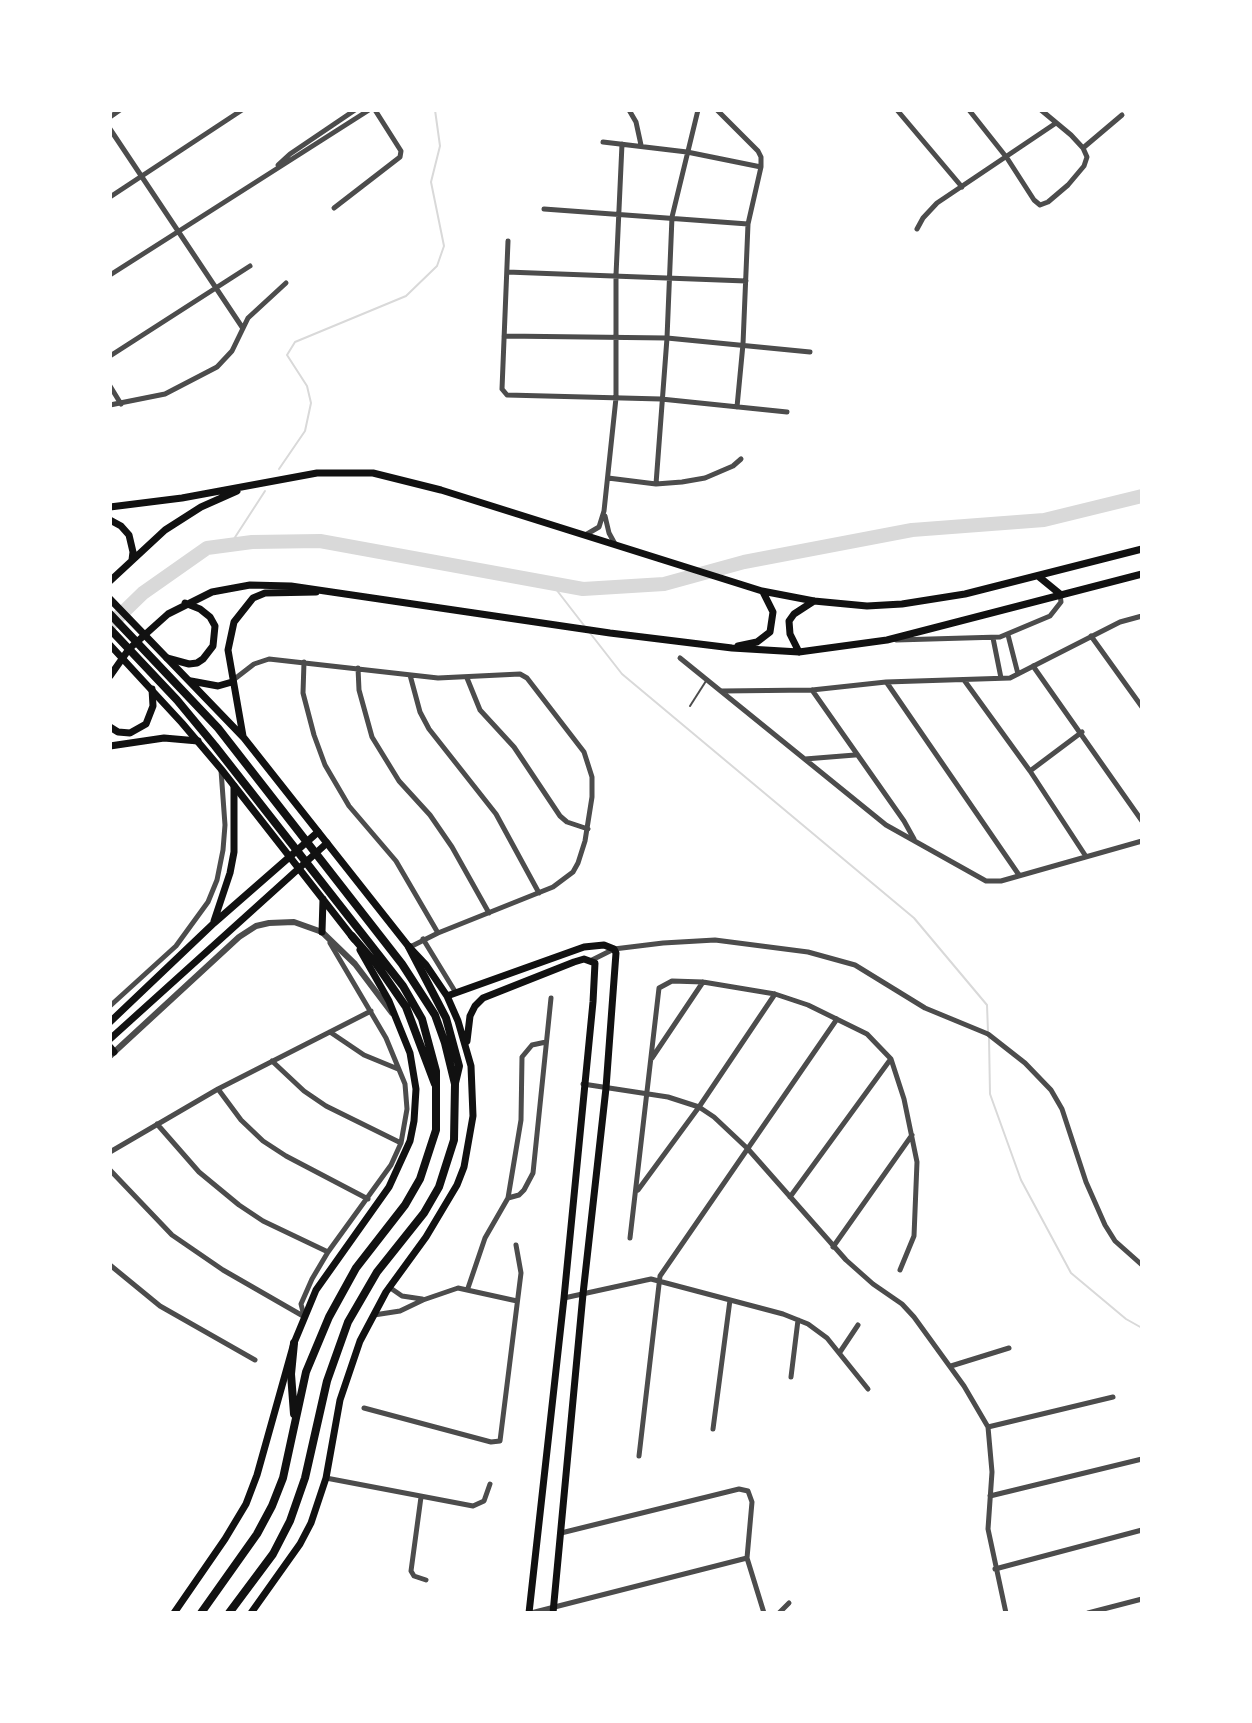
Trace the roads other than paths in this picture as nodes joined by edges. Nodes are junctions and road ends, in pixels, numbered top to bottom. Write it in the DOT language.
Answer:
graph roads {
  1 [pos="120,110"];
  2 [pos="242,110"];
  3 [pos="355,110"];
  4 [pos="369,110"];
  5 [pos="375,110"];
  6 [pos="629,110"];
  7 [pos="698,110"];
  8 [pos="717,110"];
  9 [pos="897,110"];
  10 [pos="969,110"];
  11 [pos="1041,110"];
  12 [pos="1122,115"];
  13 [pos="110,117"];
  14 [pos="1056,123"];
  15 [pos="110,129"];
  16 [pos="603,142"];
  17 [pos="622,144"];
  18 [pos="641,145"];
  19 [pos="1083,148"];
  20 [pos="687,152"];
  21 [pos="1007,158"];
  22 [pos="278,166"];
  23 [pos="761,167"];
  24 [pos="142,176"];
  25 [pos="962,187"];
  26 [pos="110,197"];
  27 [pos="334,208"];
  28 [pos="544,209"];
  29 [pos="618,215"];
  30 [pos="672,217"];
  31 [pos="748,224"];
  32 [pos="917,229"];
  33 [pos="178,230"];
  34 [pos="508,241"];
  35 [pos="250,266"];
  36 [pos="507,272"];
  37 [pos="110,275"];
  38 [pos="616,275"];
  39 [pos="669,277"];
  40 [pos="746,281"];
  41 [pos="286,283"];
  42 [pos="215,287"];
  43 [pos="242,327"];
  44 [pos="503,336"];
  45 [pos="617,336"];
  46 [pos="667,338"];
  47 [pos="743,344"];
  48 [pos="810,352"];
  49 [pos="110,356"];
  50 [pos="110,386"];
  51 [pos="616,398"];
  52 [pos="661,399"];
  53 [pos="121,404"];
  54 [pos="110,405"];
  55 [pos="737,407"];
  56 [pos="787,412"];
  57 [pos="741,459"];
  58 [pos="608,478"];
  59 [pos="656,484"];
  60 [pos="250,485"];
  61 [pos="110,507"];
  62 [pos="604,511"];
  63 [pos="110,520"];
  64 [pos="583,536"];
  65 [pos="618,547"];
  66 [pos="1142,549"];
  67 [pos="132,560"];
  68 [pos="1142,574"];
  69 [pos="1038,576"];
  70 [pos="110,581"];
  71 [pos="762,591"];
  72 [pos="341,594"];
  73 [pos="1060,594"];
  74 [pos="110,599"];
  75 [pos="814,601"];
  76 [pos="185,603"];
  77 [pos="110,614"];
  78 [pos="1142,616"];
  79 [pos="110,629"];
  80 [pos="1008,635"];
  81 [pos="1091,636"];
  82 [pos="993,638"];
  83 [pos="887,640"];
  84 [pos="110,645"];
  85 [pos="732,648"];
  86 [pos="799,652"];
  87 [pos="167,658"];
  88 [pos="680,658"];
  89 [pos="304,662"];
  90 [pos="1033,666"];
  91 [pos="358,668"];
  92 [pos="1018,674"];
  93 [pos="410,675"];
  94 [pos="110,676"];
  95 [pos="467,678"];
  96 [pos="1001,678"];
  97 [pos="707,680"];
  98 [pos="964,680"];
  99 [pos="190,681"];
  100 [pos="232,682"];
  101 [pos="886,682"];
  102 [pos="152,689"];
  103 [pos="812,690"];
  104 [pos="720,691"];
  105 [pos="690,706"];
  106 [pos="1142,707"];
  107 [pos="110,727"];
  108 [pos="1082,732"];
  109 [pos="244,738"];
  110 [pos="198,741"];
  111 [pos="110,746"];
  112 [pos="856,754"];
  113 [pos="804,759"];
  114 [pos="221,769"];
  115 [pos="1030,771"];
  116 [pos="234,786"];
  117 [pos="1142,821"];
  118 [pos="588,829"];
  119 [pos="318,832"];
  120 [pos="914,840"];
  121 [pos="1142,841"];
  122 [pos="327,843"];
  123 [pos="1085,855"];
  124 [pos="291,857"];
  125 [pos="300,867"];
  126 [pos="1019,875"];
  127 [pos="539,893"];
  128 [pos="323,899"];
  129 [pos="489,913"];
  130 [pos="214,923"];
  131 [pos="322,932"];
  132 [pos="438,933"];
  133 [pos="352,936"];
  134 [pos="423,939"];
  135 [pos="409,947"];
  136 [pos="614,949"];
  137 [pos="592,960"];
  138 [pos="703,982"];
  139 [pos="456,993"];
  140 [pos="775,994"];
  141 [pos="447,996"];
  142 [pos="551,998"];
  143 [pos="110,1006"];
  144 [pos="371,1011"];
  145 [pos="837,1019"];
  146 [pos="110,1022"];
  147 [pos="399,1022"];
  148 [pos="330,1032"];
  149 [pos="110,1039"];
  150 [pos="546,1042"];
  151 [pos="467,1050"];
  152 [pos="111,1052"];
  153 [pos="651,1059"];
  154 [pos="891,1059"];
  155 [pos="272,1061"];
  156 [pos="399,1069"];
  157 [pos="455,1084"];
  158 [pos="583,1084"];
  159 [pos="606,1088"];
  160 [pos="218,1089"];
  161 [pos="438,1093"];
  162 [pos="648,1093"];
  163 [pos="699,1107"];
  164 [pos="157,1124"];
  165 [pos="913,1134"];
  166 [pos="401,1143"];
  167 [pos="748,1149"];
  168 [pos="110,1152"];
  169 [pos="110,1170"];
  170 [pos="636,1191"];
  171 [pos="790,1197"];
  172 [pos="508,1198"];
  173 [pos="368,1199"];
  174 [pos="630,1238"];
  175 [pos="516,1245"];
  176 [pos="833,1247"];
  177 [pos="328,1252"];
  178 [pos="110,1265"];
  179 [pos="1142,1265"];
  180 [pos="900,1270"];
  181 [pos="659,1280"];
  182 [pos="389,1287"];
  183 [pos="468,1288"];
  184 [pos="583,1294"];
  185 [pos="564,1298"];
  186 [pos="423,1300"];
  187 [pos="730,1300"];
  188 [pos="518,1301"];
  189 [pos="373,1314"];
  190 [pos="304,1316"];
  191 [pos="798,1320"];
  192 [pos="858,1325"];
  193 [pos="294,1343"];
  194 [pos="1009,1348"];
  195 [pos="840,1352"];
  196 [pos="255,1360"];
  197 [pos="951,1366"];
  198 [pos="791,1377"];
  199 [pos="868,1389"];
  200 [pos="1113,1397"];
  201 [pos="364,1408"];
  202 [pos="295,1423"];
  203 [pos="988,1427"];
  204 [pos="713,1429"];
  205 [pos="639,1456"];
  206 [pos="1142,1459"];
  207 [pos="326,1478"];
  208 [pos="490,1484"];
  209 [pos="990,1496"];
  210 [pos="421,1497"];
  211 [pos="1142,1530"];
  212 [pos="561,1533"];
  213 [pos="747,1558"];
  214 [pos="995,1569"];
  215 [pos="426,1580"];
  216 [pos="1142,1599"];
  217 [pos="789,1603"];
  218 [pos="554,1611"];
  219 [pos="174,1613"];
  220 [pos="201,1613"];
  221 [pos="229,1613"];
  222 [pos="251,1613"];
  223 [pos="530,1613"];
  224 [pos="764,1613"];
  225 [pos="779,1613"];
  226 [pos="1006,1613"];
  227 [pos="1088,1613"];
  1 -- 13 [label="street"];
  2 -- 24 [label="street"];
  3 -- 22 [label="street"];
  4 -- 22 [label="street"];
  5 -- 27 [label="street"];
  6 -- 18 [label="street"];
  7 -- 20 [label="street"];
  8 -- 23 [label="street"];
  9 -- 25 [label="street"];
  10 -- 21 [label="street"];
  11 -- 14 [label="street"];
  12 -- 19 [label="street"];
  14 -- 19 [label="street"];
  14 -- 21 [label="street"];
  15 -- 24 [label="street"];
  16 -- 17 [label="street"];
  17 -- 18 [label="street"];
  17 -- 29 [label="street"];
  18 -- 20 [label="street"];
  19 -- 21 [label="street"];
  20 -- 23 [label="street"];
  20 -- 30 [label="street"];
  21 -- 25 [label="street"];
  22 -- 33 [label="street"];
  23 -- 31 [label="street"];
  24 -- 26 [label="street"];
  24 -- 33 [label="street"];
  25 -- 32 [label="street"];
  28 -- 29 [label="street"];
  29 -- 30 [label="street"];
  29 -- 38 [label="street"];
  30 -- 31 [label="street"];
  30 -- 39 [label="street"];
  31 -- 40 [label="street"];
  33 -- 37 [label="street"];
  33 -- 42 [label="street"];
  34 -- 36 [label="street"];
  35 -- 42 [label="street"];
  36 -- 38 [label="street"];
  36 -- 44 [label="street"];
  38 -- 39 [label="street"];
  38 -- 45 [label="street"];
  39 -- 40 [label="street"];
  39 -- 46 [label="street"];
  40 -- 47 [label="street"];
  41 -- 43 [label="street"];
  42 -- 43 [label="street"];
  42 -- 49 [label="street"];
  43 -- 53 [label="street"];
  44 -- 45 [label="street"];
  44 -- 51 [label="street"];
  45 -- 46 [label="street"];
  45 -- 51 [label="street"];
  46 -- 47 [label="street"];
  46 -- 52 [label="street"];
  47 -- 48 [label="street"];
  47 -- 55 [label="street"];
  50 -- 53 [label="street"];
  51 -- 52 [label="street"];
  51 -- 58 [label="street"];
  52 -- 55 [label="street"];
  52 -- 59 [label="street"];
  53 -- 54 [label="street"];
  55 -- 56 [label="street"];
  57 -- 59 [label="street"];
  58 -- 59 [label="street"];
  58 -- 62 [label="street"];
  60 -- 61 [label="main road"];
  60 -- 64 [label="main road"];
  60 -- 67 [label="main road"];
  62 -- 64 [label="street"];
  62 -- 65 [label="street"];
  63 -- 67 [label="main road"];
  64 -- 65 [label="main road"];
  65 -- 71 [label="main road"];
  66 -- 69 [label="main road"];
  67 -- 70 [label="main road"];
  68 -- 73 [label="main road"];
  69 -- 73 [label="main road"];
  69 -- 75 [label="main road"];
  71 -- 75 [label="main road"];
  71 -- 85 [label="main road"];
  72 -- 76 [label="main road"];
  72 -- 85 [label="main road"];
  72 -- 100 [label="main road"];
  73 -- 80 [label="street"];
  73 -- 83 [label="main road"];
  74 -- 87 [label="main road"];
  75 -- 86 [label="main road"];
  76 -- 87 [label="main road"];
  76 -- 94 [label="main road"];
  77 -- 157 [label="highway"];
  78 -- 81 [label="street"];
  79 -- 161 [label="highway"];
  80 -- 82 [label="street"];
  80 -- 92 [label="street"];
  81 -- 90 [label="street"];
  81 -- 106 [label="street"];
  82 -- 83 [label="street"];
  82 -- 96 [label="street"];
  83 -- 86 [label="main road"];
  84 -- 102 [label="main road"];
  85 -- 86 [label="main road"];
  87 -- 99 [label="main road"];
  88 -- 97 [label="street"];
  89 -- 91 [label="street"];
  89 -- 100 [label="street"];
  89 -- 132 [label="street"];
  90 -- 92 [label="street"];
  90 -- 108 [label="street"];
  91 -- 93 [label="street"];
  91 -- 129 [label="street"];
  92 -- 96 [label="street"];
  93 -- 95 [label="street"];
  93 -- 127 [label="street"];
  95 -- 118 [label="street"];
  95 -- 118 [label="street"];
  96 -- 98 [label="street"];
  97 -- 104 [label="street"];
  97 -- 105 [label="lane"];
  98 -- 101 [label="street"];
  98 -- 115 [label="street"];
  99 -- 100 [label="main road"];
  99 -- 109 [label="main road"];
  100 -- 109 [label="main road"];
  101 -- 103 [label="street"];
  101 -- 126 [label="street"];
  102 -- 107 [label="main road"];
  102 -- 110 [label="main road"];
  103 -- 104 [label="street"];
  103 -- 112 [label="street"];
  104 -- 113 [label="street"];
  108 -- 115 [label="street"];
  108 -- 117 [label="street"];
  109 -- 119 [label="main road"];
  110 -- 111 [label="main road"];
  110 -- 114 [label="main road"];
  112 -- 113 [label="street"];
  112 -- 120 [label="street"];
  113 -- 120 [label="street"];
  114 -- 116 [label="main road"];
  114 -- 143 [label="street"];
  115 -- 123 [label="street"];
  116 -- 124 [label="main road"];
  116 -- 130 [label="main road"];
  118 -- 127 [label="street"];
  119 -- 122 [label="main road"];
  119 -- 124 [label="main road"];
  120 -- 126 [label="street"];
  121 -- 123 [label="street"];
  122 -- 125 [label="main road"];
  122 -- 135 [label="main road"];
  123 -- 126 [label="street"];
  124 -- 125 [label="main road"];
  124 -- 130 [label="main road"];
  125 -- 128 [label="main road"];
  125 -- 149 [label="main road"];
  127 -- 129 [label="street"];
  128 -- 131 [label="main road"];
  128 -- 133 [label="main road"];
  129 -- 132 [label="street"];
  130 -- 146 [label="main road"];
  131 -- 144 [label="street"];
  131 -- 147 [label="street"];
  131 -- 152 [label="street"];
  132 -- 134 [label="street"];
  133 -- 147 [label="main road"];
  133 -- 161 [label="highway"];
  134 -- 135 [label="street"];
  134 -- 139 [label="street"];
  135 -- 141 [label="main road"];
  135 -- 157 [label="highway"];
  136 -- 137 [label="street"];
  136 -- 139 [label="main road"];
  136 -- 159 [label="main road"];
  136 -- 179 [label="street"];
  137 -- 151 [label="main road"];
  137 -- 158 [label="main road"];
  138 -- 140 [label="street"];
  138 -- 153 [label="street"];
  138 -- 153 [label="street"];
  139 -- 141 [label="main road"];
  140 -- 145 [label="street"];
  140 -- 163 [label="street"];
  141 -- 151 [label="main road"];
  142 -- 150 [label="street"];
  144 -- 148 [label="street"];
  144 -- 156 [label="street"];
  145 -- 154 [label="street"];
  145 -- 167 [label="street"];
  147 -- 190 [label="main road"];
  148 -- 155 [label="street"];
  148 -- 156 [label="street"];
  150 -- 172 [label="street"];
  150 -- 172 [label="street"];
  151 -- 182 [label="main road"];
  153 -- 162 [label="street"];
  154 -- 165 [label="street"];
  154 -- 171 [label="street"];
  155 -- 160 [label="street"];
  155 -- 166 [label="street"];
  156 -- 166 [label="street"];
  157 -- 221 [label="highway"];
  158 -- 159 [label="street"];
  158 -- 185 [label="main road"];
  159 -- 162 [label="street"];
  159 -- 184 [label="main road"];
  160 -- 164 [label="street"];
  160 -- 173 [label="street"];
  161 -- 202 [label="highway"];
  162 -- 163 [label="street"];
  162 -- 170 [label="street"];
  163 -- 167 [label="street"];
  163 -- 170 [label="street"];
  164 -- 168 [label="street"];
  164 -- 177 [label="street"];
  165 -- 176 [label="street"];
  165 -- 180 [label="street"];
  166 -- 173 [label="street"];
  167 -- 171 [label="street"];
  167 -- 181 [label="street"];
  169 -- 190 [label="street"];
  170 -- 174 [label="street"];
  171 -- 176 [label="street"];
  172 -- 183 [label="street"];
  173 -- 177 [label="street"];
  175 -- 188 [label="street"];
  176 -- 197 [label="street"];
  177 -- 190 [label="street"];
  178 -- 196 [label="street"];
  181 -- 184 [label="street"];
  181 -- 187 [label="street"];
  181 -- 205 [label="street"];
  182 -- 186 [label="street"];
  182 -- 189 [label="main road"];
  183 -- 186 [label="street"];
  183 -- 188 [label="street"];
  184 -- 185 [label="street"];
  184 -- 212 [label="main road"];
  185 -- 223 [label="main road"];
  186 -- 189 [label="street"];
  187 -- 191 [label="street"];
  187 -- 204 [label="street"];
  188 -- 201 [label="street"];
  189 -- 207 [label="main road"];
  190 -- 193 [label="main road"];
  191 -- 195 [label="street"];
  191 -- 198 [label="street"];
  192 -- 195 [label="street"];
  193 -- 202 [label="highway"];
  193 -- 219 [label="main road"];
  194 -- 197 [label="street"];
  195 -- 199 [label="street"];
  197 -- 203 [label="street"];
  200 -- 203 [label="street"];
  202 -- 220 [label="highway"];
  203 -- 209 [label="street"];
  206 -- 209 [label="street"];
  207 -- 210 [label="street"];
  207 -- 222 [label="main road"];
  208 -- 210 [label="street"];
  209 -- 214 [label="street"];
  210 -- 215 [label="street"];
  211 -- 214 [label="street"];
  212 -- 213 [label="street"];
  212 -- 218 [label="main road"];
  213 -- 218 [label="street"];
  213 -- 224 [label="street"];
  214 -- 226 [label="street"];
  216 -- 227 [label="street"];
  217 -- 225 [label="street"];
  218 -- 223 [label="street"];
}
